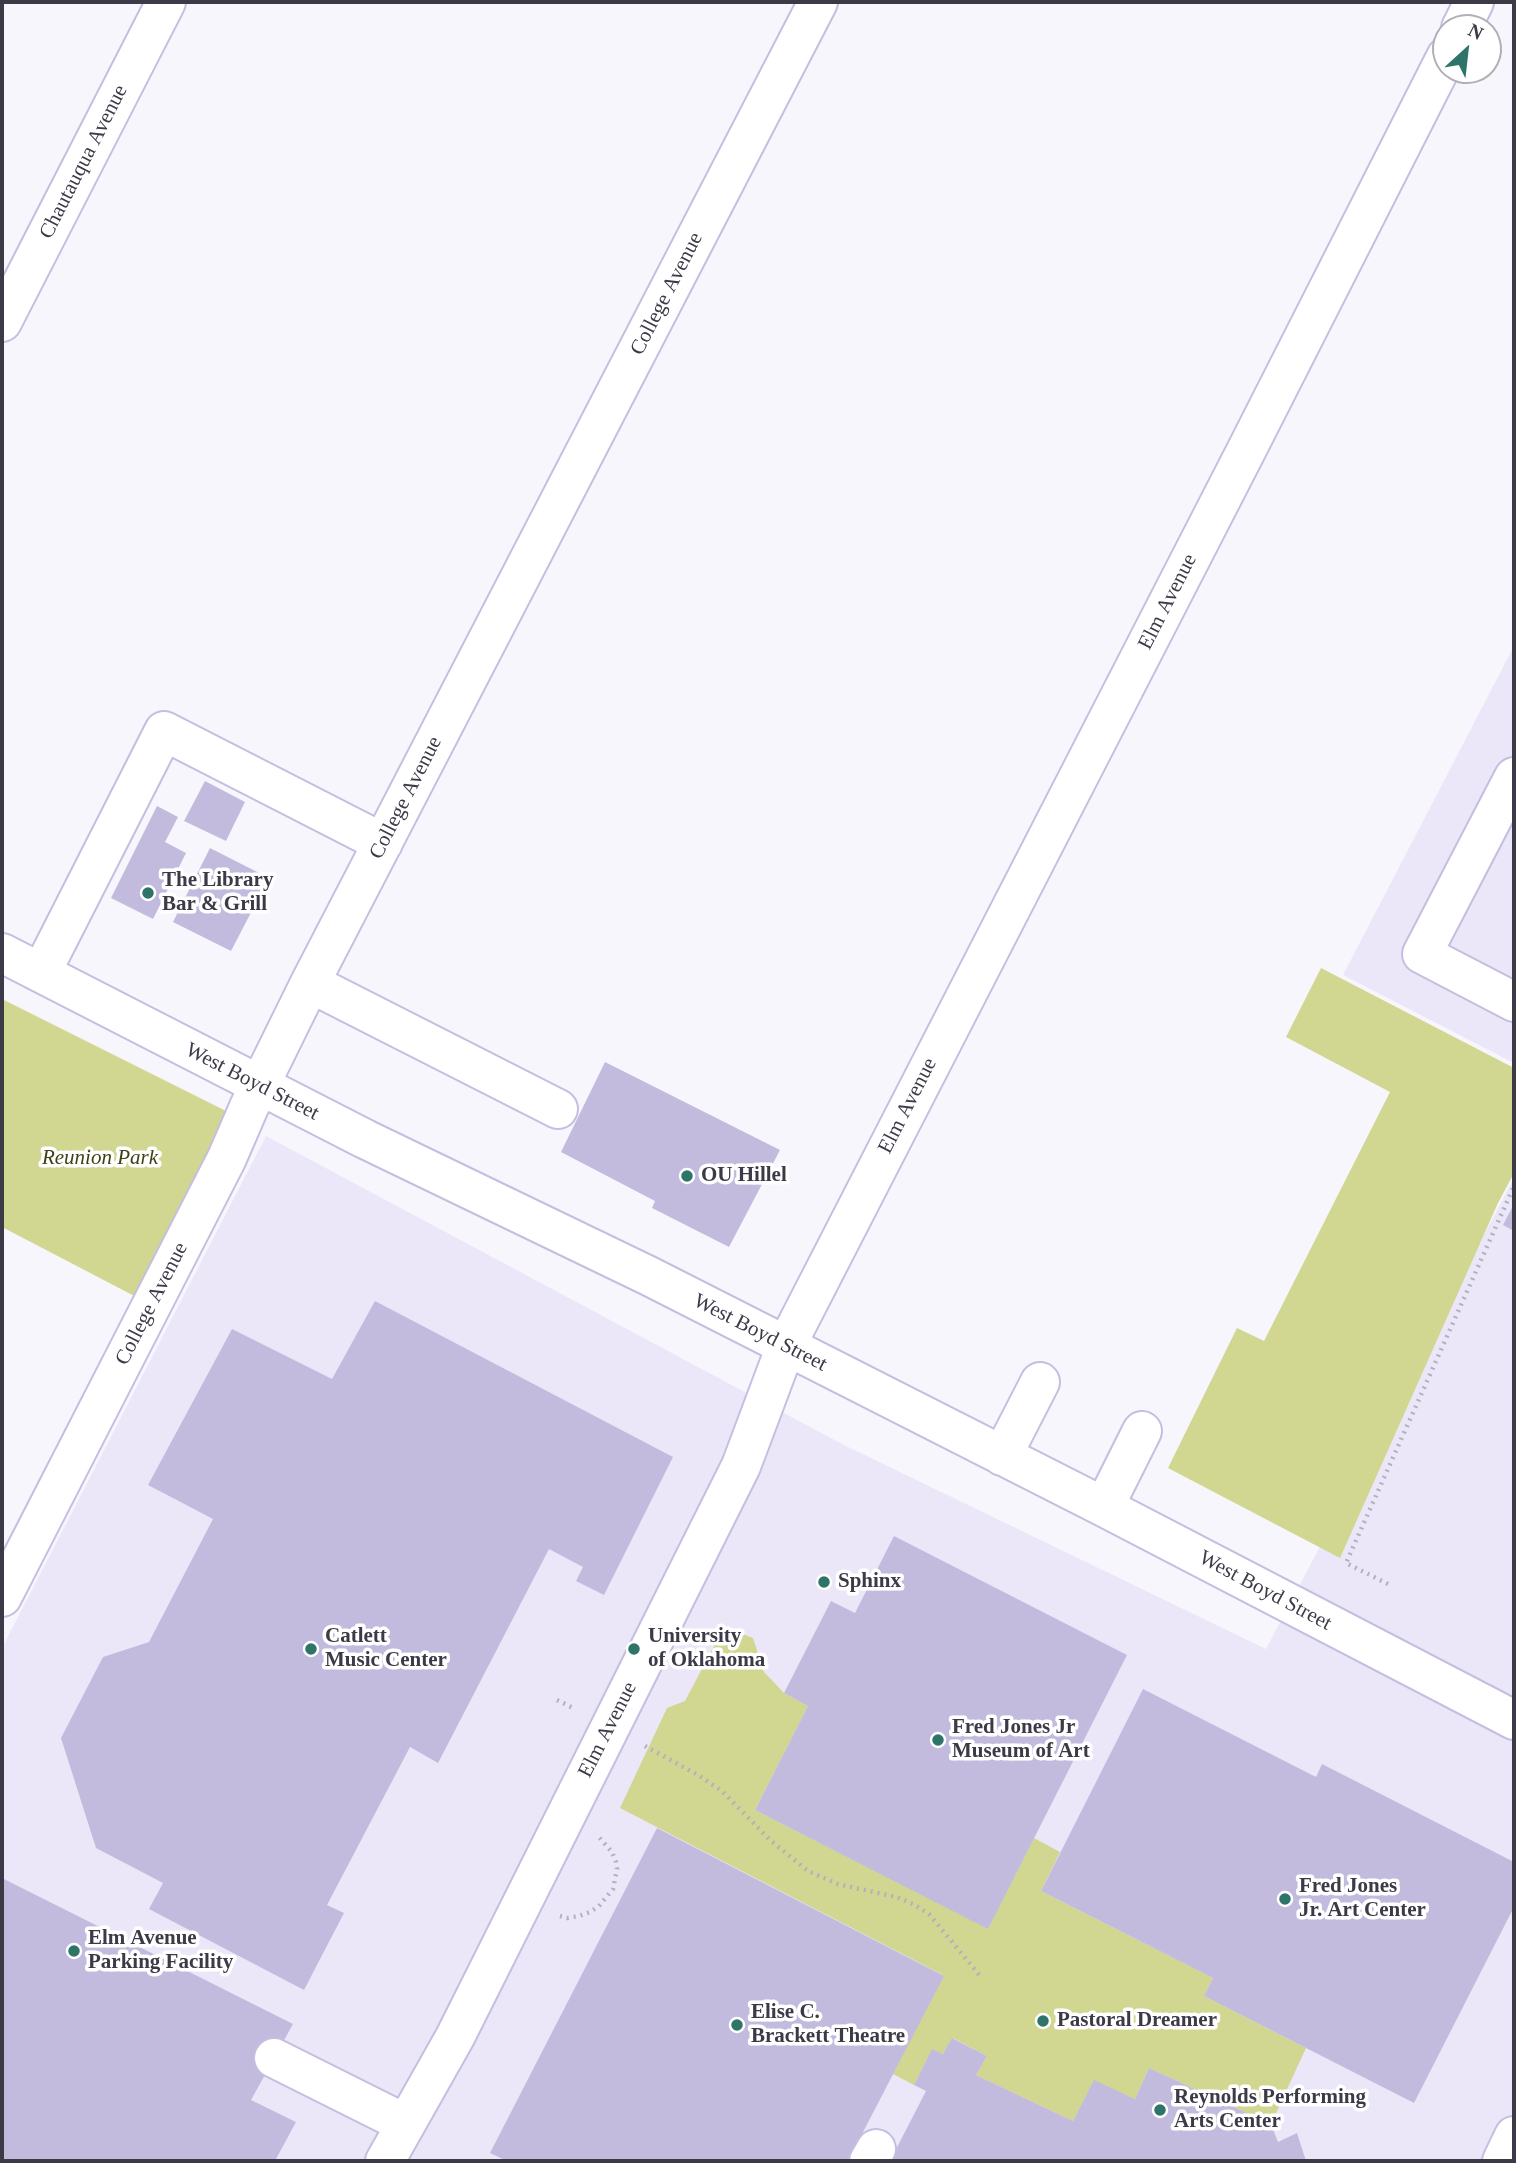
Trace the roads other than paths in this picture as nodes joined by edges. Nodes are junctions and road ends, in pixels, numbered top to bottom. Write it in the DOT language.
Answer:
graph roads {
  1 [pos="166,2"];
  2 [pos="818,2"];
  3 [pos="1432,84"];
  4 [pos="2,322"];
  5 [pos="1514,777"];
  6 [pos="383,843"];
  7 [pos="2,953"];
  8 [pos="41,973"];
  9 [pos="310,983"];
  10 [pos="1514,1002"];
  11 [pos="260,1086"];
  12 [pos="558,1109"];
  13 [pos="786,1346"];
  14 [pos="1040,1382"];
  15 [pos="1142,1431"];
  16 [pos="1002,1456"];
  17 [pos="1104,1507"];
  18 [pos="2,1597"];
  19 [pos="1514,1720"];
  20 [pos="274,2058"];
  21 [pos="406,2124"];
  22 [pos="1514,2136"];
  23 [pos="385,2161"];
  24 [pos="1502,2161"];
  1 -- 4 [label="street, Chautauqua Avenue"];
  2 -- 6 [label="street, College Avenue"];
  3 -- 13 [label="street, Elm Avenue"];
  5 -- 10 [label="street"];
  6 -- 8 [label="street"];
  6 -- 9 [label="street, College Avenue"];
  7 -- 8 [label="street, West Boyd Street"];
  8 -- 11 [label="street, West Boyd Street"];
  9 -- 11 [label="street, College Avenue"];
  9 -- 12 [label="street"];
  11 -- 13 [label="street, West Boyd Street"];
  11 -- 18 [label="street, College Avenue"];
  13 -- 16 [label="street, West Boyd Street"];
  13 -- 21 [label="street, Elm Avenue"];
  14 -- 16 [label="street"];
  15 -- 17 [label="street"];
  16 -- 17 [label="street, West Boyd Street"];
  17 -- 19 [label="street, West Boyd Street"];
  20 -- 21 [label="street"];
  21 -- 23 [label="street, Elm Avenue"];
  22 -- 24 [label="street"];
}
